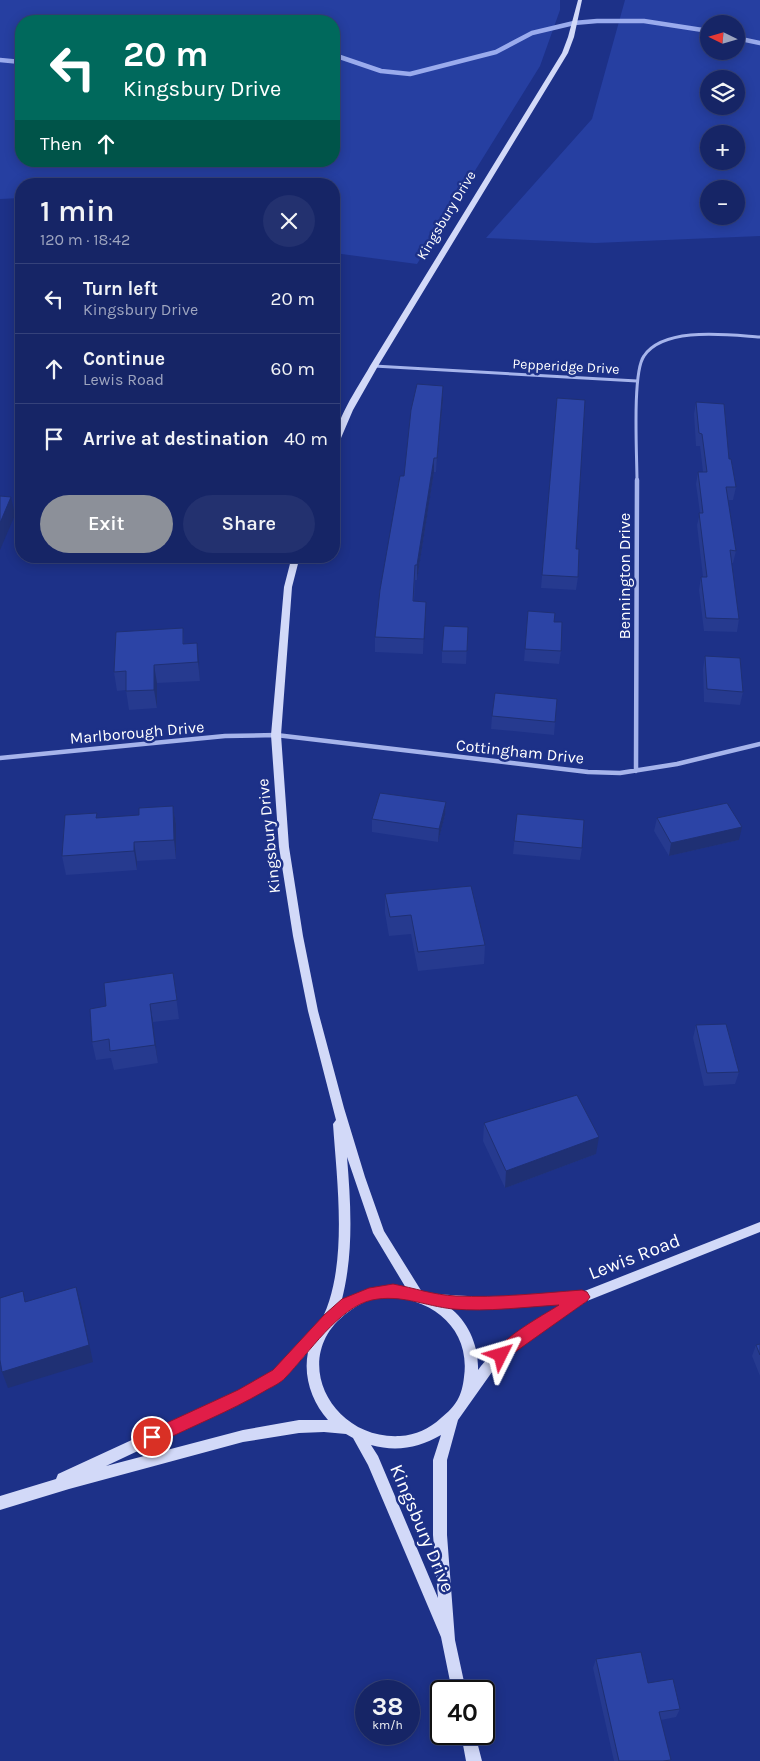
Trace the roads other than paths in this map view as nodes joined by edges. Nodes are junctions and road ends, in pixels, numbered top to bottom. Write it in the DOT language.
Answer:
graph roads {
  1 [pos="580,0"];
  2 [pos="760,337"];
  3 [pos="374,366"];
  4 [pos="638,382"];
  5 [pos="340,431"];
  6 [pos="294,563"];
  7 [pos="276,734"];
  8 [pos="760,744"];
  9 [pos="0,758"];
  10 [pos="636,771"];
  11 [pos="338,1108"];
  12 [pos="760,1227"];
  13 [pos="422,1297"];
  14 [pos="582,1297"];
  15 [pos="327,1323"];
  16 [pos="467,1397"];
  17 [pos="452,1419"];
  18 [pos="352,1432"];
  19 [pos="40,1489"];
  20 [pos="0,1503"];
  21 [pos="448,1640"];
  22 [pos="457,1680"];
  23 [pos="470,1745"];
  24 [pos="474,1761"];
  1 -- 3 [label="street, Kingsbury Drive"];
  2 -- 4 [label="street, Pepperidge Drive"];
  3 -- 4 [label="street, Pepperidge Drive"];
  3 -- 5 [label="street, Kingsbury Drive"];
  4 -- 10 [label="street, Bennington Drive"];
  6 -- 7 [label="street, Kingsbury Drive"];
  7 -- 9 [label="street, Marlborough Drive"];
  7 -- 10 [label="street, Cottingham Drive"];
  7 -- 11 [label="street, Kingsbury Drive"];
  8 -- 10 [label="street, Cottingham Drive"];
  11 -- 13 [label="street, Kingsbury Drive"];
  11 -- 15 [label="street, Kingsbury Drive"];
  12 -- 14 [label="street, Lewis Road"];
  13 -- 14 [label="street, Kingsbury Drive"];
  13 -- 15 [label="street, Kingsbury Drive"];
  13 -- 16 [label="street, Kingsbury Drive"];
  14 -- 16 [label="street, Lewis Road"];
  15 -- 18 [label="street, Kingsbury Drive"];
  15 -- 19 [label="street"];
  16 -- 17 [label="street, Kingsbury Drive"];
  17 -- 18 [label="street, Kingsbury Drive"];
  17 -- 21 [label="street, Kingsbury Drive"];
  18 -- 19 [label="street"];
  18 -- 21 [label="street, Kingsbury Drive"];
  19 -- 20 [label="street"];
  21 -- 22 [label="street, Kingsbury Drive"];
  23 -- 24 [label="street"];
}
